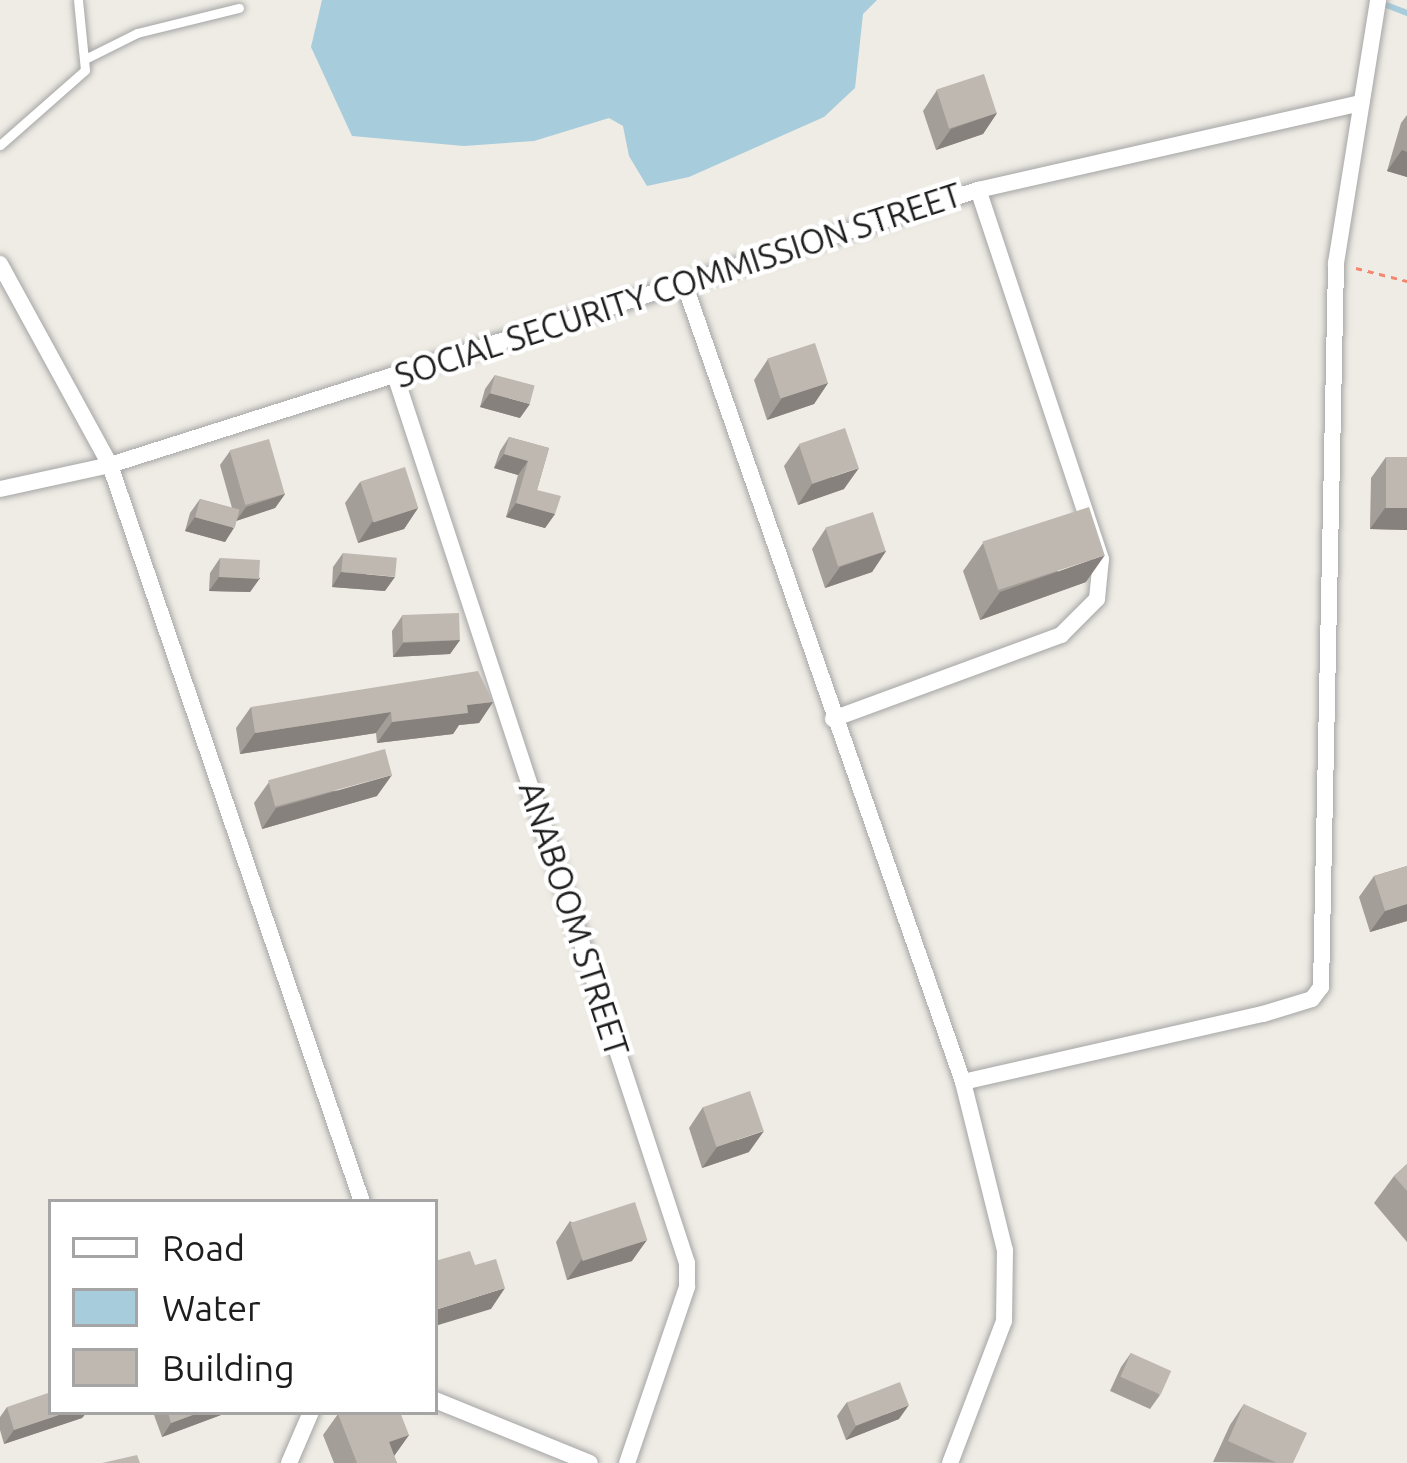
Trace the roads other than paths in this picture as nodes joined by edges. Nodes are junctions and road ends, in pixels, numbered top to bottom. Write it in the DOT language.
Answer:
graph roads {
  1 [pos="78,0"];
  2 [pos="1378,0"];
  3 [pos="239,8"];
  4 [pos="87,58"];
  5 [pos="1361,103"];
  6 [pos="0,145"];
  7 [pos="978,190"];
  8 [pos="0,264"];
  9 [pos="684,283"];
  10 [pos="395,375"];
  11 [pos="110,465"];
  12 [pos="0,489"];
  13 [pos="833,718"];
  14 [pos="963,1082"];
  15 [pos="361,1199"];
  16 [pos="438,1401"];
  17 [pos="310,1415"];
  18 [pos="289,1463"];
  19 [pos="590,1463"];
  20 [pos="627,1463"];
  21 [pos="950,1463"];
  1 -- 4 [label="lane"];
  2 -- 5 [label="street"];
  3 -- 4 [label="lane"];
  4 -- 6 [label="lane"];
  5 -- 7 [label="street, SOCIAL SECURITY COMMISSION STREET"];
  5 -- 14 [label="street"];
  7 -- 9 [label="street, SOCIAL SECURITY COMMISSION STREET"];
  7 -- 13 [label="street"];
  8 -- 11 [label="street"];
  9 -- 10 [label="street, SOCIAL SECURITY COMMISSION STREET"];
  9 -- 13 [label="street"];
  10 -- 11 [label="street, SOCIAL SECURITY COMMISSION STREET"];
  10 -- 20 [label="street, ANABOOM STREET"];
  11 -- 12 [label="street, SOCIAL SECURITY COMMISSION STREET"];
  11 -- 15 [label="street"];
  13 -- 14 [label="street"];
  14 -- 21 [label="street"];
  16 -- 19 [label="street"];
  17 -- 18 [label="street"];
}
